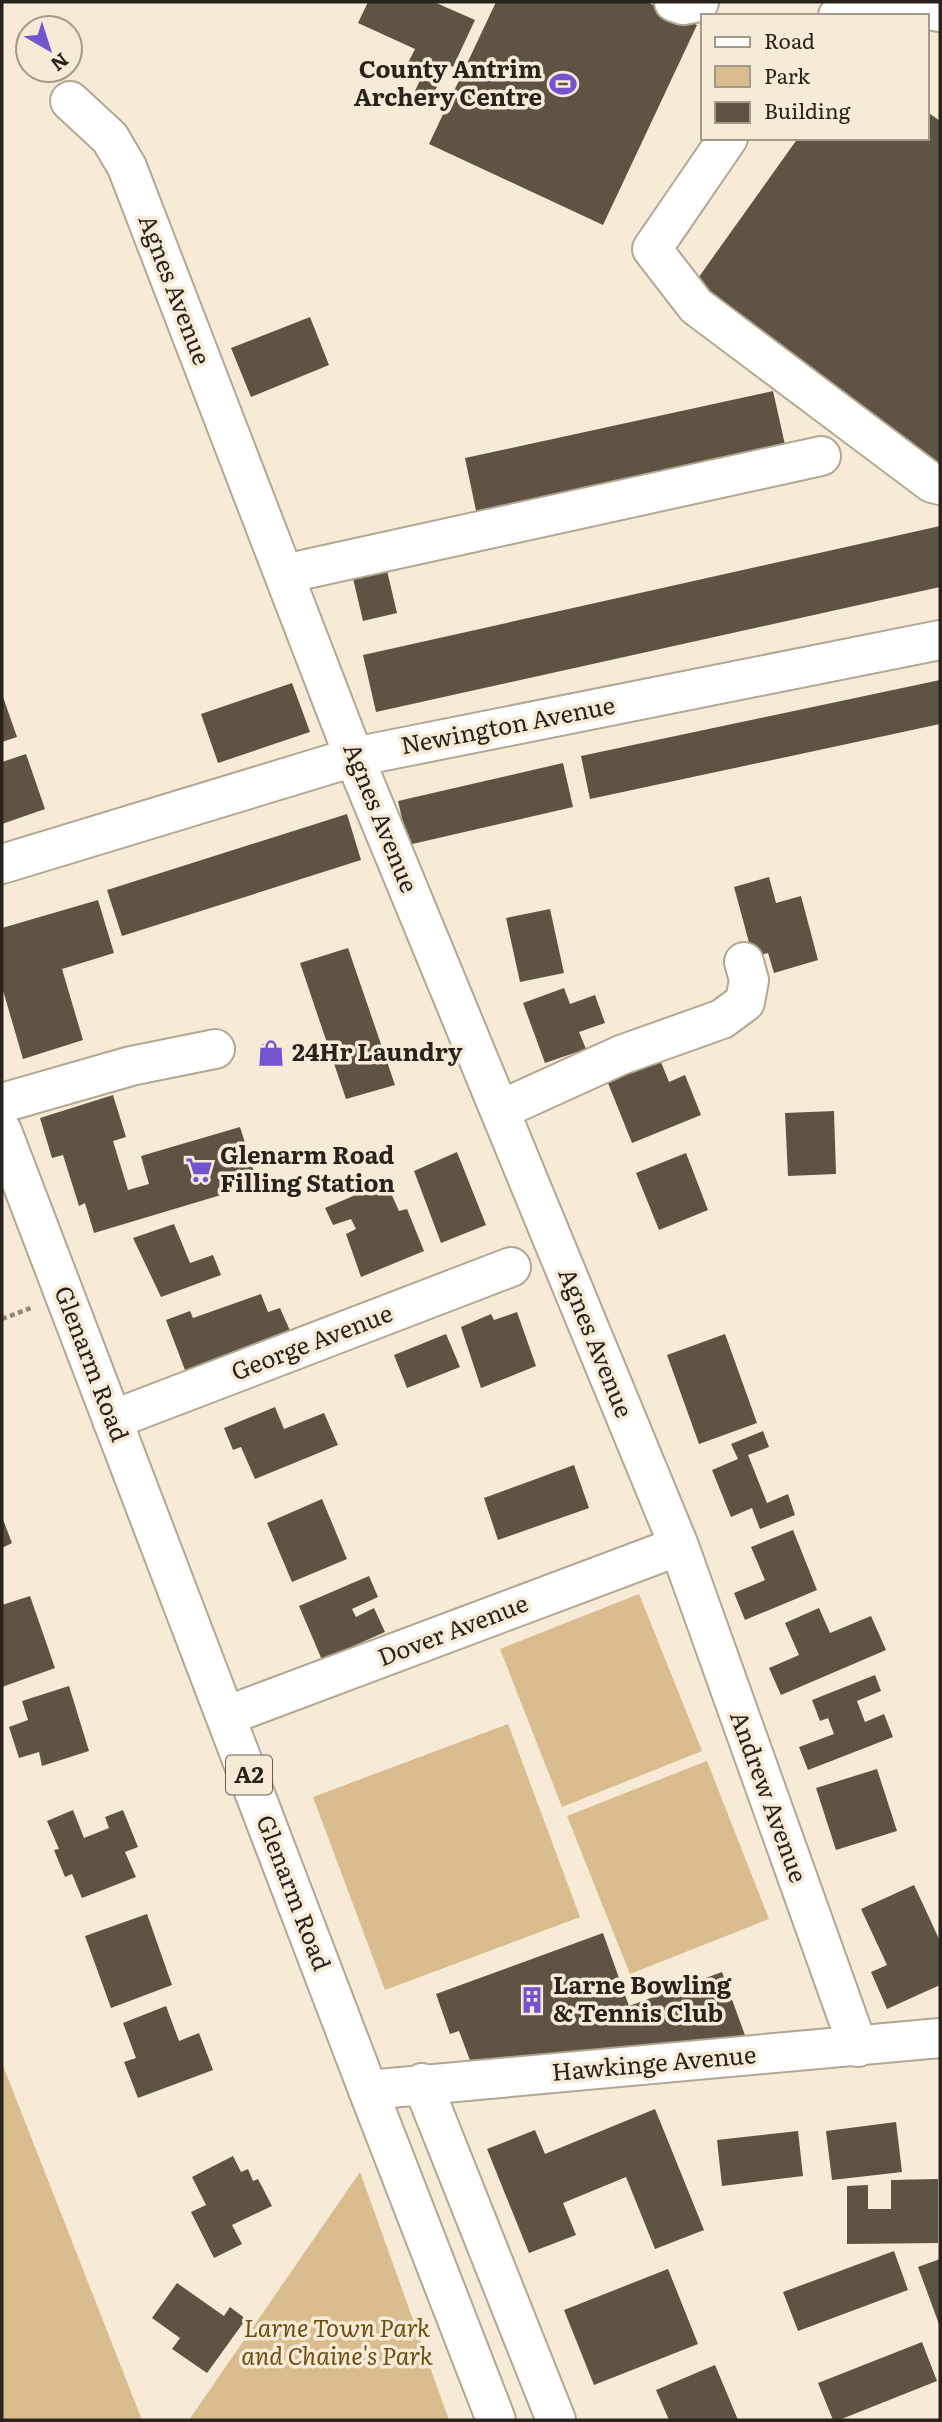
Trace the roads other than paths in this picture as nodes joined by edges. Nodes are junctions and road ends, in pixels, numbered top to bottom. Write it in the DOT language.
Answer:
graph roads {
  1 [pos="674,2"];
  2 [pos="699,2"];
  3 [pos="940,12"];
  4 [pos="842,14"];
  5 [pos="70,101"];
  6 [pos="727,140"];
  7 [pos="821,456"];
  8 [pos="940,485"];
  9 [pos="285,574"];
  10 [pos="940,640"];
  11 [pos="354,757"];
  12 [pos="2,864"];
  13 [pos="744,962"];
  14 [pos="215,1049"];
  15 [pos="2,1103"];
  16 [pos="500,1110"];
  17 [pos="2,1130"];
  18 [pos="511,1267"];
  19 [pos="112,1420"];
  20 [pos="679,1546"];
  21 [pos="226,1716"];
  22 [pos="940,2038"];
  23 [pos="858,2047"];
  24 [pos="422,2084"];
  25 [pos="368,2090"];
  26 [pos="496,2420"];
  27 [pos="556,2420"];
  1 -- 2 [label="street"];
  3 -- 4 [label="street"];
  5 -- 9 [label="street, Agnes Avenue"];
  6 -- 8 [label="street"];
  7 -- 9 [label="street"];
  9 -- 11 [label="street, Agnes Avenue"];
  10 -- 11 [label="street, Newington Avenue"];
  11 -- 12 [label="street, Newington Avenue"];
  11 -- 16 [label="street, Agnes Avenue"];
  13 -- 16 [label="street"];
  14 -- 15 [label="street"];
  16 -- 20 [label="street, Agnes Avenue"];
  17 -- 19 [label="street, Glenarm Road / A2"];
  18 -- 19 [label="street, George Avenue"];
  19 -- 21 [label="street, Glenarm Road / A2"];
  20 -- 21 [label="street, Dover Avenue"];
  20 -- 23 [label="street, Andrew Avenue"];
  21 -- 25 [label="street, Glenarm Road / A2"];
  22 -- 23 [label="street, Hawkinge Avenue"];
  23 -- 24 [label="street, Hawkinge Avenue"];
  24 -- 25 [label="street, Hawkinge Avenue"];
  24 -- 27 [label="street"];
  25 -- 26 [label="street, Glenarm Road / A2"];
}
